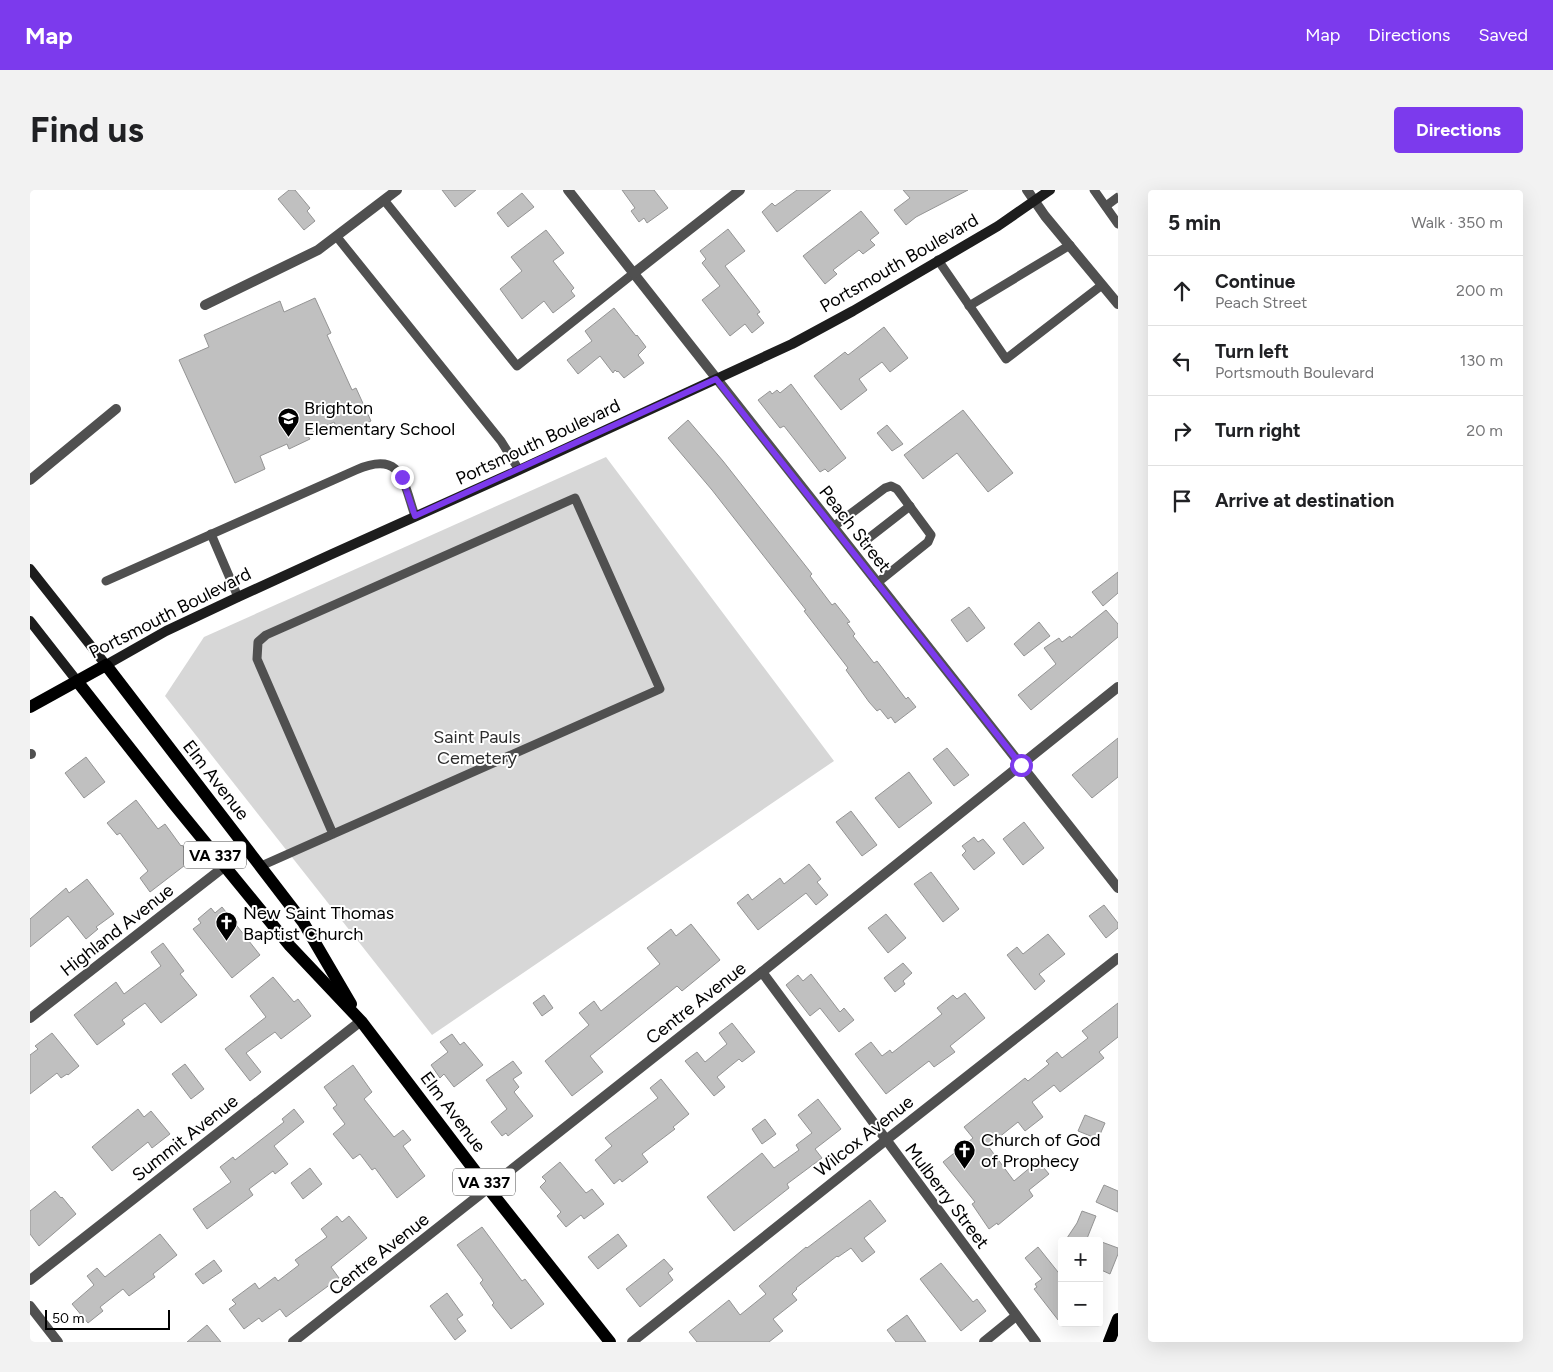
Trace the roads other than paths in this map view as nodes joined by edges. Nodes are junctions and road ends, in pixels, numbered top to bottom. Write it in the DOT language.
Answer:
graph roads {
  1 [pos="397,190"];
  2 [pos="568,190"];
  3 [pos="740,190"];
  4 [pos="1027,190"];
  5 [pos="1050,190"];
  6 [pos="1094,190"];
  7 [pos="1118,197"];
  8 [pos="384,200"];
  9 [pos="1036,201"];
  10 [pos="1106,206"];
  11 [pos="1118,224"];
  12 [pos="338,237"];
  13 [pos="1070,244"];
  14 [pos="938,260"];
  15 [pos="634,273"];
  16 [pos="1102,285"];
  17 [pos="1118,304"];
  18 [pos="205,305"];
  19 [pos="969,306"];
  20 [pos="716,379"];
  21 [pos="116,409"];
  22 [pos="519,470"];
  23 [pos="30,480"];
  24 [pos="910,506"];
  25 [pos="415,516"];
  26 [pos="833,527"];
  27 [pos="211,534"];
  28 [pos="865,541"];
  29 [pos="30,569"];
  30 [pos="106,581"];
  31 [pos="877,583"];
  32 [pos="238,597"];
  33 [pos="30,621"];
  34 [pos="106,665"];
  35 [pos="77,681"];
  36 [pos="1118,687"];
  37 [pos="30,707"];
  38 [pos="1021,765"];
  39 [pos="332,834"];
  40 [pos="247,848"];
  41 [pos="224,866"];
  42 [pos="261,866"];
  43 [pos="1118,888"];
  44 [pos="1118,958"];
  45 [pos="762,972"];
  46 [pos="30,1018"];
  47 [pos="361,1021"];
  48 [pos="886,1140"];
  49 [pos="488,1188"];
  50 [pos="30,1280"];
  51 [pos="30,1306"];
  52 [pos="1016,1316"];
  53 [pos="1118,1319"];
  54 [pos="58,1342"];
  55 [pos="293,1342"];
  56 [pos="610,1342"];
  57 [pos="632,1342"];
  58 [pos="984,1342"];
  59 [pos="1036,1342"];
  60 [pos="1109,1342"];
  1 -- 8 [label="street"];
  2 -- 15 [label="street, Peach Street"];
  3 -- 15 [label="street"];
  4 -- 9 [label="street"];
  5 -- 9 [label="main road, Portsmouth Boulevard"];
  6 -- 10 [label="lane"];
  7 -- 10 [label="lane"];
  8 -- 12 [label="street"];
  8 -- 15 [label="lane"];
  9 -- 13 [label="street"];
  9 -- 14 [label="main road, Portsmouth Boulevard"];
  10 -- 11 [label="lane"];
  12 -- 18 [label="street"];
  12 -- 22 [label="lane"];
  13 -- 16 [label="street"];
  13 -- 19 [label="lane"];
  14 -- 19 [label="lane"];
  14 -- 20 [label="main road, Portsmouth Boulevard"];
  15 -- 20 [label="street, Peach Street"];
  16 -- 17 [label="street"];
  16 -- 19 [label="lane"];
  20 -- 22 [label="main road, Portsmouth Boulevard"];
  20 -- 26 [label="street, Peach Street"];
  21 -- 23 [label="street"];
  22 -- 25 [label="main road, Portsmouth Boulevard"];
  24 -- 26 [label="lane"];
  24 -- 28 [label="lane"];
  24 -- 31 [label="lane"];
  25 -- 27 [label="lane"];
  25 -- 32 [label="main road, Portsmouth Boulevard"];
  26 -- 31 [label="street, Peach Street"];
  27 -- 30 [label="lane"];
  27 -- 32 [label="lane"];
  29 -- 34 [label="main road, Elm Avenue"];
  31 -- 38 [label="street, Peach Street"];
  32 -- 34 [label="main road, Portsmouth Boulevard"];
  33 -- 35 [label="main road, Elm Avenue"];
  34 -- 35 [label="main road, Portsmouth Boulevard"];
  34 -- 40 [label="main road, Elm Avenue / VA 337"];
  35 -- 37 [label="main road, Portsmouth Boulevard"];
  35 -- 41 [label="main road, Elm Avenue / VA 337"];
  36 -- 38 [label="street, Centre Avenue"];
  38 -- 43 [label="street, Peach Street"];
  38 -- 45 [label="street, Centre Avenue"];
  39 -- 39 [label="lane"];
  39 -- 42 [label="lane"];
  40 -- 41 [label="street, Highland Avenue"];
  40 -- 42 [label="main road, Elm Avenue / VA 337"];
  41 -- 46 [label="street, Highland Avenue"];
  41 -- 47 [label="main road, Elm Avenue / VA 337"];
  42 -- 47 [label="main road, Elm Avenue / VA 337"];
  44 -- 48 [label="street, Wilcox Avenue"];
  45 -- 48 [label="street, Mulberry Street"];
  45 -- 49 [label="street, Centre Avenue"];
  47 -- 49 [label="main road, Elm Avenue / VA 337"];
  47 -- 50 [label="street, Summit Avenue"];
  48 -- 52 [label="street, Mulberry Street"];
  48 -- 57 [label="street, Wilcox Avenue"];
  49 -- 55 [label="street, Centre Avenue"];
  49 -- 56 [label="main road, Elm Avenue / VA 337"];
  51 -- 54 [label="street"];
  52 -- 58 [label="street"];
  52 -- 59 [label="street, Mulberry Street"];
  53 -- 60 [label="main road"];
}
